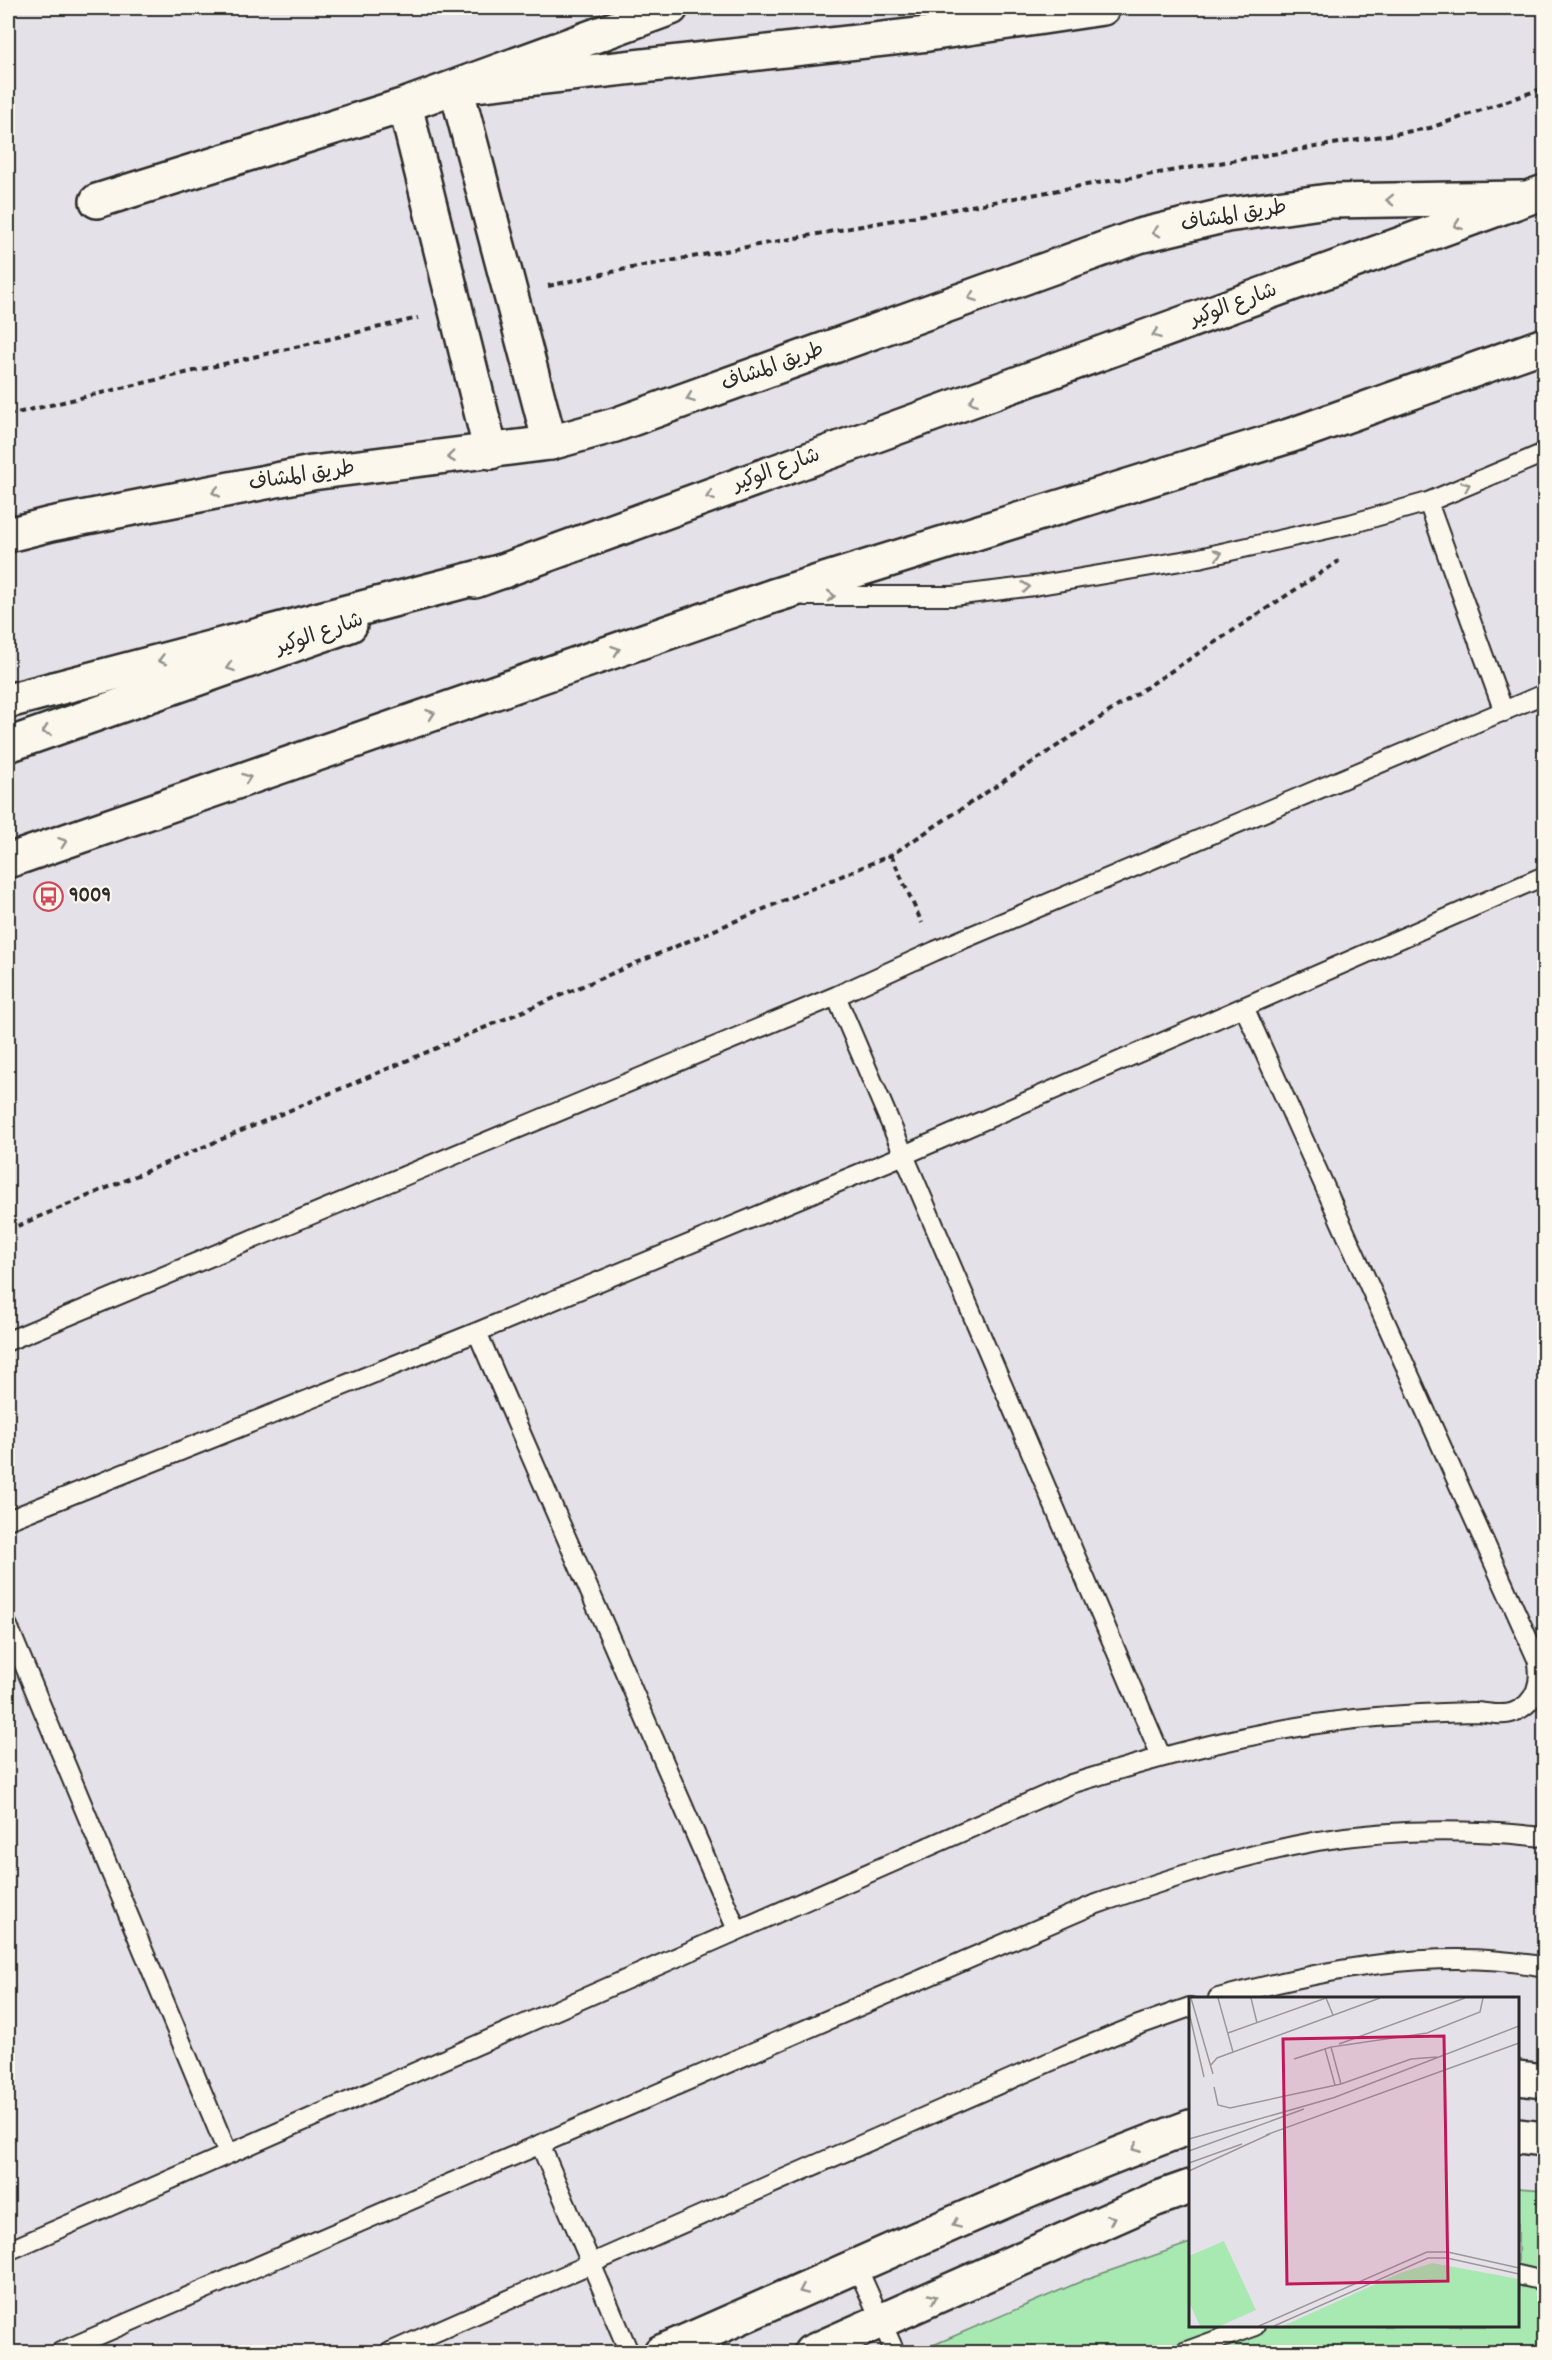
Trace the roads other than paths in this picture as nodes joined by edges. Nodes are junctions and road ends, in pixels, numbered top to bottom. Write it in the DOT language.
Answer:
graph roads {
  1 [pos="671,8"];
  2 [pos="1104,8"];
  3 [pos="924,21"];
  4 [pos="456,87"];
  5 [pos="405,105"];
  6 [pos="1538,195"];
  7 [pos="97,201"];
  8 [pos="1545,345"];
  9 [pos="550,443"];
  10 [pos="491,452"];
  11 [pos="1545,453"];
  12 [pos="1428,502"];
  13 [pos="8,535"];
  14 [pos="503,571"];
  15 [pos="773,596"];
  16 [pos="1545,694"];
  17 [pos="8,701"];
  18 [pos="1504,712"];
  19 [pos="8,745"];
  20 [pos="8,861"];
  21 [pos="1545,876"];
  22 [pos="836,996"];
  23 [pos="1244,1007"];
  24 [pos="903,1155"];
  25 [pos="477,1332"];
  26 [pos="8,1341"];
  27 [pos="8,1520"];
  28 [pos="8,1626"];
  29 [pos="1161,1756"];
  30 [pos="1545,1837"];
  31 [pos="737,1930"];
  32 [pos="1545,1967"];
  33 [pos="1222,1997"];
  34 [pos="1189,2008"];
  35 [pos="1519,2078"];
  36 [pos="1545,2081"];
  37 [pos="1189,2128"];
  38 [pos="1519,2136"];
  39 [pos="1545,2139"];
  40 [pos="540,2144"];
  41 [pos="228,2154"];
  42 [pos="1189,2188"];
  43 [pos="8,2251"];
  44 [pos="592,2264"];
  45 [pos="856,2267"];
  46 [pos="1519,2275"];
  47 [pos="1545,2281"];
  48 [pos="880,2322"];
  49 [pos="1249,2327"];
  50 [pos="60,2352"];
  51 [pos="390,2352"];
  52 [pos="629,2352"];
  53 [pos="662,2352"];
  54 [pos="812,2352"];
  55 [pos="895,2352"];
  56 [pos="1185,2352"];
  1 -- 4 [label="main road"];
  2 -- 3 [label="main road"];
  3 -- 4 [label="main road"];
  4 -- 5 [label="main road"];
  4 -- 9 [label="main road"];
  5 -- 7 [label="main road"];
  5 -- 10 [label="main road"];
  6 -- 9 [label="main road, طريق المشاف, one-way"];
  6 -- 14 [label="main road, شارع الوكير, one-way"];
  8 -- 15 [label="main road"];
  9 -- 10 [label="main road, طريق المشاف"];
  10 -- 13 [label="main road, طريق المشاف, one-way"];
  12 -- 11 [label="lane, one-way"];
  15 -- 12 [label="lane, one-way"];
  12 -- 18 [label="lane"];
  14 -- 17 [label="main road, one-way"];
  14 -- 19 [label="main road, شارع الوكير, one-way"];
  20 -- 15 [label="main road, one-way"];
  16 -- 18 [label="lane"];
  18 -- 22 [label="lane"];
  21 -- 23 [label="lane"];
  22 -- 24 [label="lane"];
  22 -- 26 [label="lane"];
  23 -- 24 [label="lane"];
  23 -- 29 [label="lane"];
  24 -- 25 [label="lane"];
  24 -- 29 [label="lane"];
  25 -- 27 [label="lane"];
  25 -- 31 [label="lane"];
  28 -- 41 [label="lane"];
  29 -- 31 [label="lane"];
  30 -- 40 [label="lane"];
  31 -- 41 [label="lane"];
  32 -- 33 [label="lane"];
  34 -- 44 [label="lane"];
  35 -- 36 [label="main road"];
  37 -- 45 [label="main road, one-way"];
  38 -- 39 [label="main road"];
  40 -- 44 [label="lane"];
  40 -- 50 [label="lane"];
  41 -- 43 [label="lane"];
  48 -- 42 [label="main road, one-way"];
  44 -- 51 [label="lane"];
  44 -- 52 [label="lane"];
  45 -- 48 [label="lane"];
  45 -- 53 [label="main road, one-way"];
  46 -- 47 [label="lane"];
  48 -- 54 [label="main road"];
  48 -- 55 [label="lane"];
  49 -- 56 [label="lane"];
}
